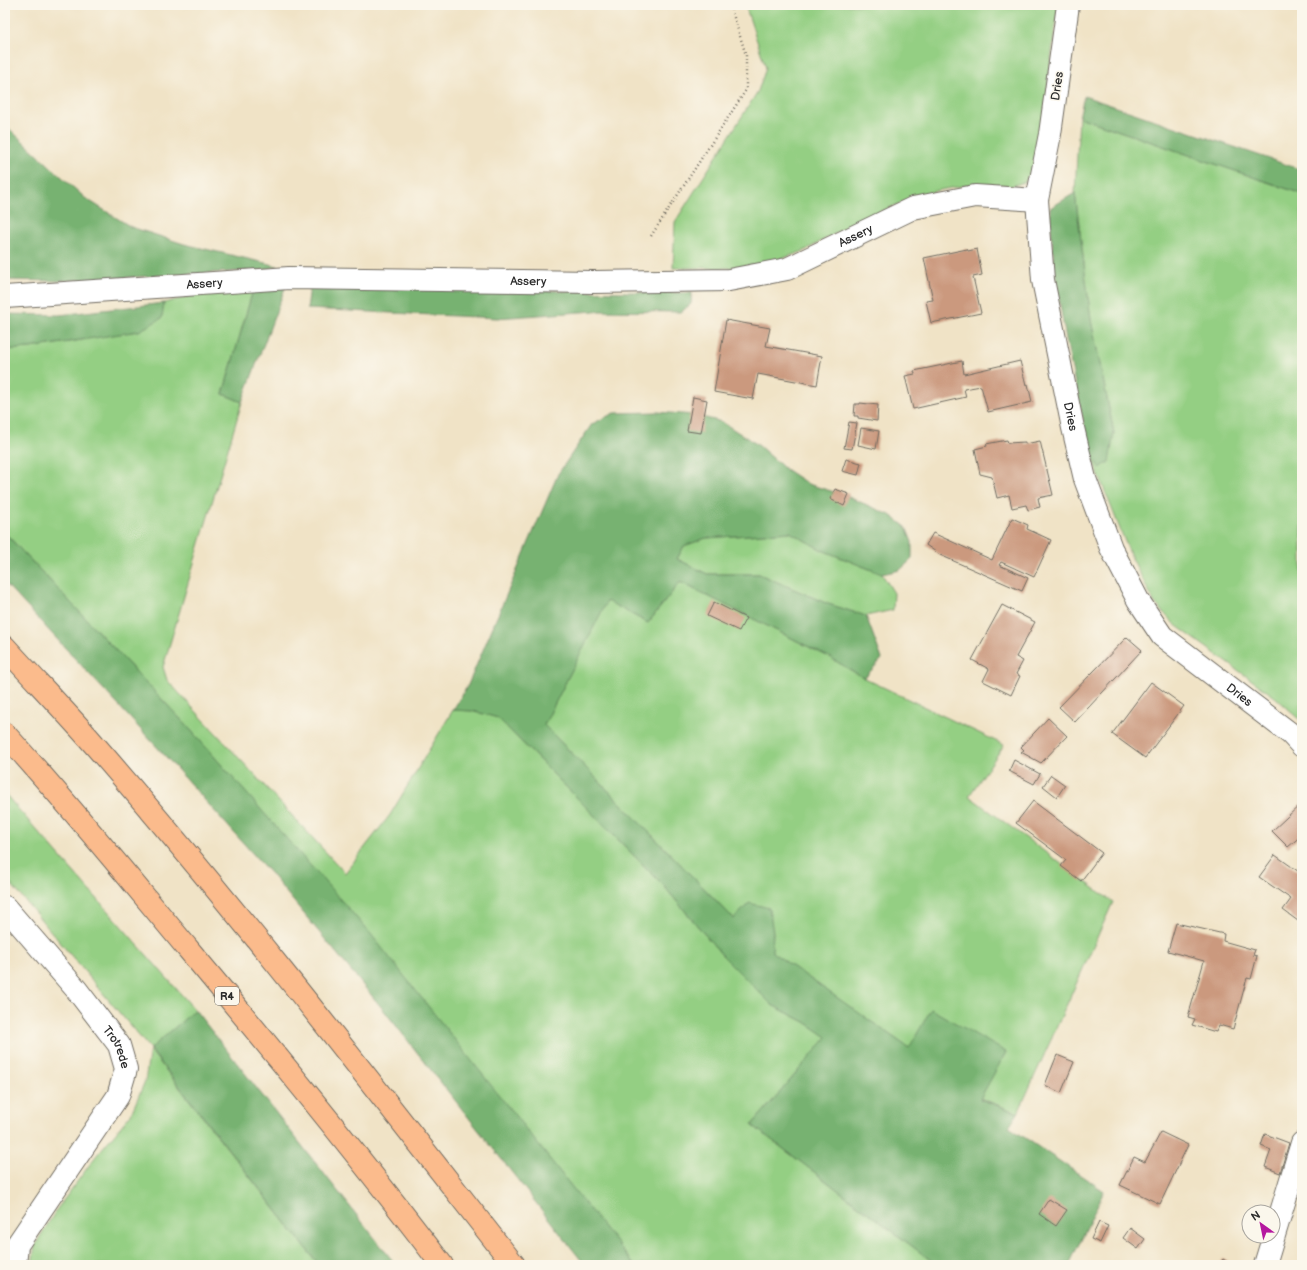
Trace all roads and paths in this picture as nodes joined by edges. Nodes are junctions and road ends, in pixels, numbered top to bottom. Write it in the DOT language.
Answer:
graph roads {
  1 [pos="730,5"];
  2 [pos="1068,5"];
  3 [pos="1037,200"];
  4 [pos="651,236"];
  5 [pos="5,297"];
  6 [pos="5,647"];
  7 [pos="5,734"];
  8 [pos="1302,746"];
  9 [pos="5,907"];
  10 [pos="1302,1143"];
  11 [pos="15,1265"];
  12 [pos="442,1265"];
  13 [pos="514,1265"];
  14 [pos="1265,1265"];
  1 -- 4 [label="path"];
  2 -- 3 [label="street, Dries"];
  3 -- 5 [label="street, Assery"];
  3 -- 8 [label="street, Dries"];
  6 -- 13 [label="highway"];
  7 -- 12 [label="highway, R4"];
  9 -- 11 [label="street, Trotrede"];
  10 -- 14 [label="street"];
}
